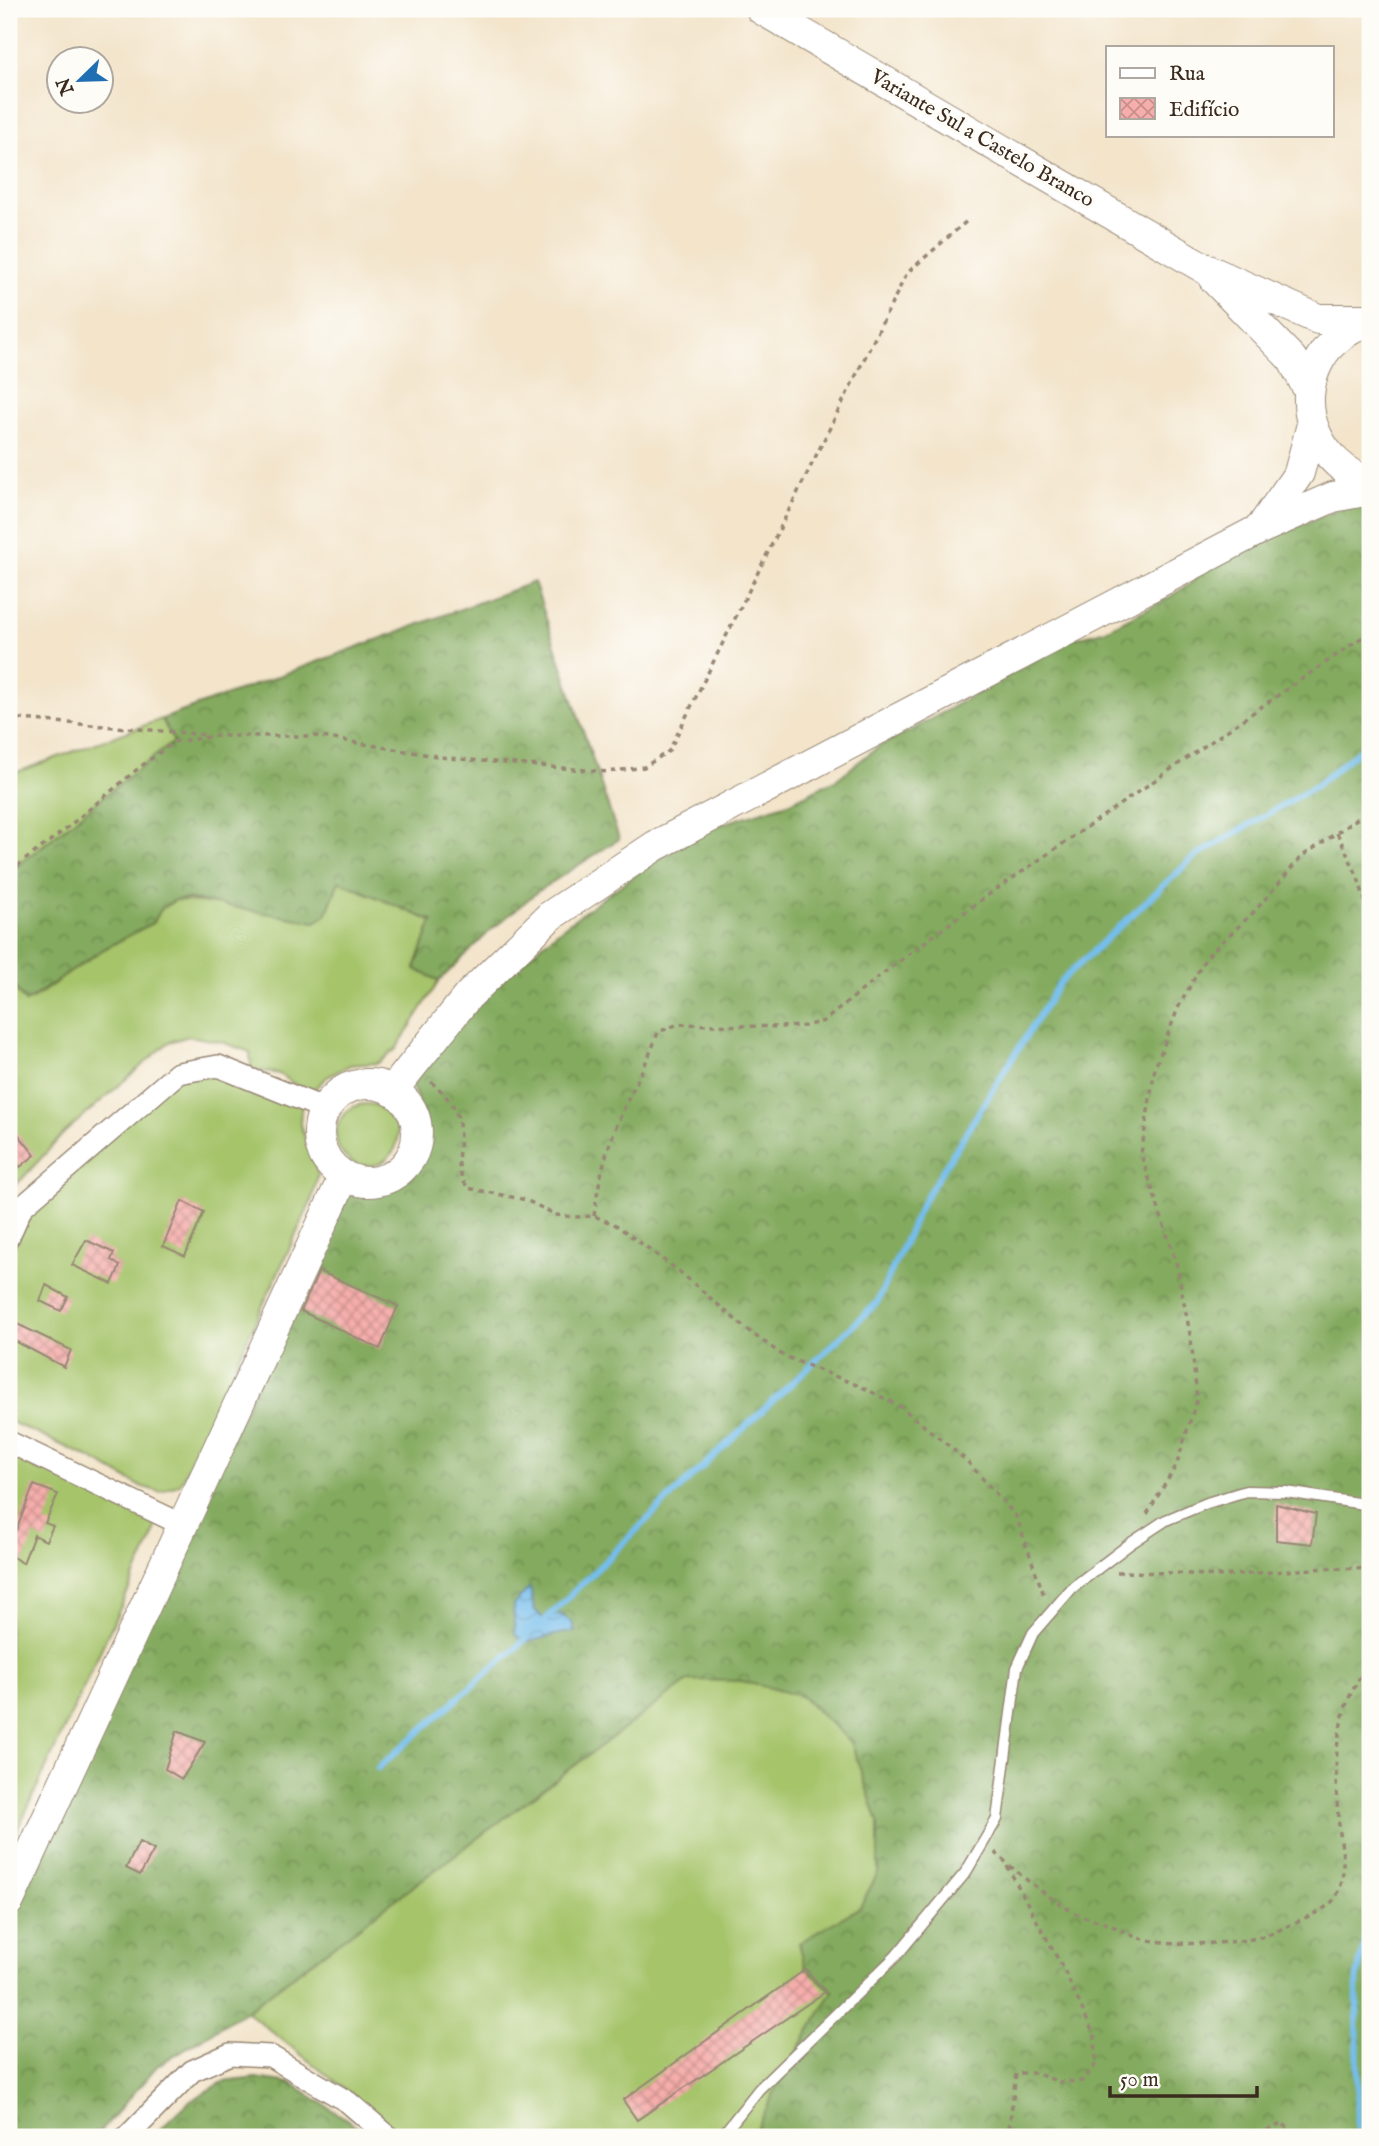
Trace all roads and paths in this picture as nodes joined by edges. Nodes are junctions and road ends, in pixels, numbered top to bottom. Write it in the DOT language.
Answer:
graph roads {
  1 [pos="761,9"];
  2 [pos="968,219"];
  3 [pos="1204,268"];
  4 [pos="1370,319"];
  5 [pos="1309,391"];
  6 [pos="1312,424"];
  7 [pos="1370,482"];
  8 [pos="1370,490"];
  9 [pos="1260,529"];
  10 [pos="1370,632"];
  11 [pos="9,719"];
  12 [pos="216,736"];
  13 [pos="1370,810"];
  14 [pos="1337,833"];
  15 [pos="9,872"];
  16 [pos="1370,916"];
  17 [pos="399,1082"];
  18 [pos="325,1109"];
  19 [pos="344,1176"];
  20 [pos="594,1216"];
  21 [pos="9,1236"];
  22 [pos="9,1442"];
  23 [pos="1370,1505"];
  24 [pos="1140,1522"];
  25 [pos="183,1525"];
  26 [pos="1370,1569"];
  27 [pos="1091,1574"];
  28 [pos="1051,1613"];
  29 [pos="1370,1675"];
  30 [pos="983,1842"];
  31 [pos="1004,1861"];
  32 [pos="9,1900"];
  33 [pos="127,2137"];
  34 [pos="388,2137"];
  35 [pos="721,2137"];
  36 [pos="1008,2137"];
  37 [pos="1259,2137"];
  38 [pos="1292,2137"];
  1 -- 3 [label="street, Variante Sul a Castelo Branco"];
  2 -- 12 [label="path"];
  3 -- 4 [label="street"];
  3 -- 5 [label="street"];
  4 -- 5 [label="street"];
  5 -- 6 [label="street"];
  6 -- 7 [label="street"];
  6 -- 9 [label="street"];
  8 -- 9 [label="street"];
  9 -- 17 [label="street"];
  10 -- 20 [label="path"];
  11 -- 12 [label="path"];
  12 -- 15 [label="path"];
  13 -- 14 [label="path"];
  14 -- 16 [label="path"];
  14 -- 24 [label="path"];
  17 -- 18 [label="street"];
  17 -- 19 [label="street"];
  17 -- 20 [label="path"];
  18 -- 19 [label="street"];
  18 -- 21 [label="street"];
  19 -- 25 [label="street"];
  20 -- 28 [label="path"];
  22 -- 25 [label="street"];
  23 -- 27 [label="lane"];
  25 -- 32 [label="street"];
  26 -- 27 [label="path"];
  27 -- 28 [label="lane"];
  28 -- 30 [label="lane"];
  29 -- 31 [label="path"];
  30 -- 31 [label="path"];
  30 -- 35 [label="lane"];
  31 -- 36 [label="path"];
  33 -- 34 [label="street"];
  37 -- 38 [label="path"];
}
